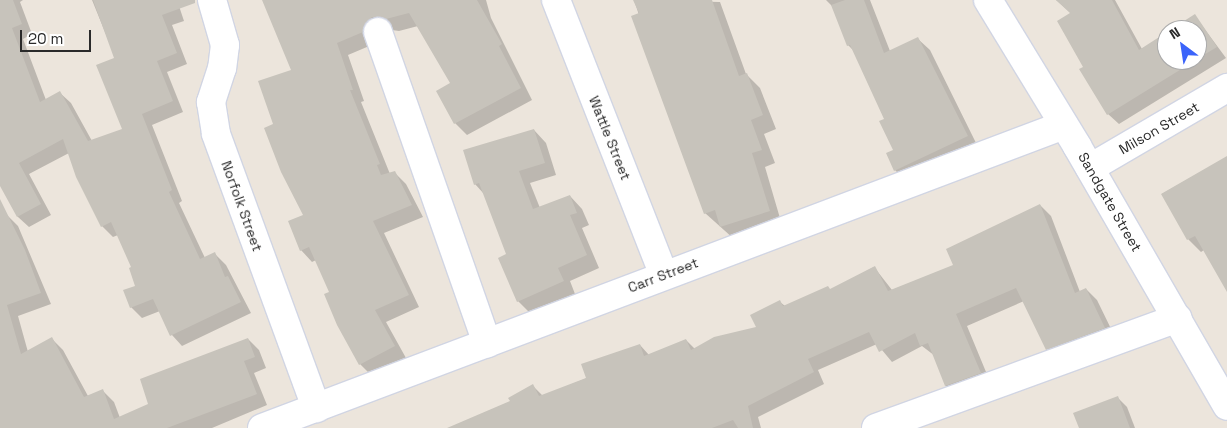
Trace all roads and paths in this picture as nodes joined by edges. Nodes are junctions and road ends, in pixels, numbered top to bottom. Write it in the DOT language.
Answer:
graph roads {
  1 [pos="212,0"];
  2 [pos="556,0"];
  3 [pos="988,0"];
  4 [pos="378,32"];
  5 [pos="1227,88"];
  6 [pos="1064,125"];
  7 [pos="1090,168"];
  8 [pos="664,275"];
  9 [pos="1178,318"];
  10 [pos="487,343"];
  11 [pos="1227,406"];
  12 [pos="316,408"];
  13 [pos="262,428"];
  14 [pos="876,428"];
  1 -- 12 [label="street, Norfolk Street"];
  2 -- 8 [label="street, Wattle Street"];
  3 -- 6 [label="street, Sandgate Street"];
  4 -- 10 [label="street"];
  5 -- 7 [label="street, Milson Street"];
  6 -- 7 [label="street, Sandgate Street"];
  6 -- 8 [label="street, Carr Street"];
  7 -- 9 [label="street, Sandgate Street"];
  8 -- 10 [label="street, Carr Street"];
  9 -- 11 [label="street, Sandgate Street"];
  9 -- 14 [label="street"];
  10 -- 12 [label="street, Carr Street"];
  12 -- 13 [label="street, Carr Street"];
}
